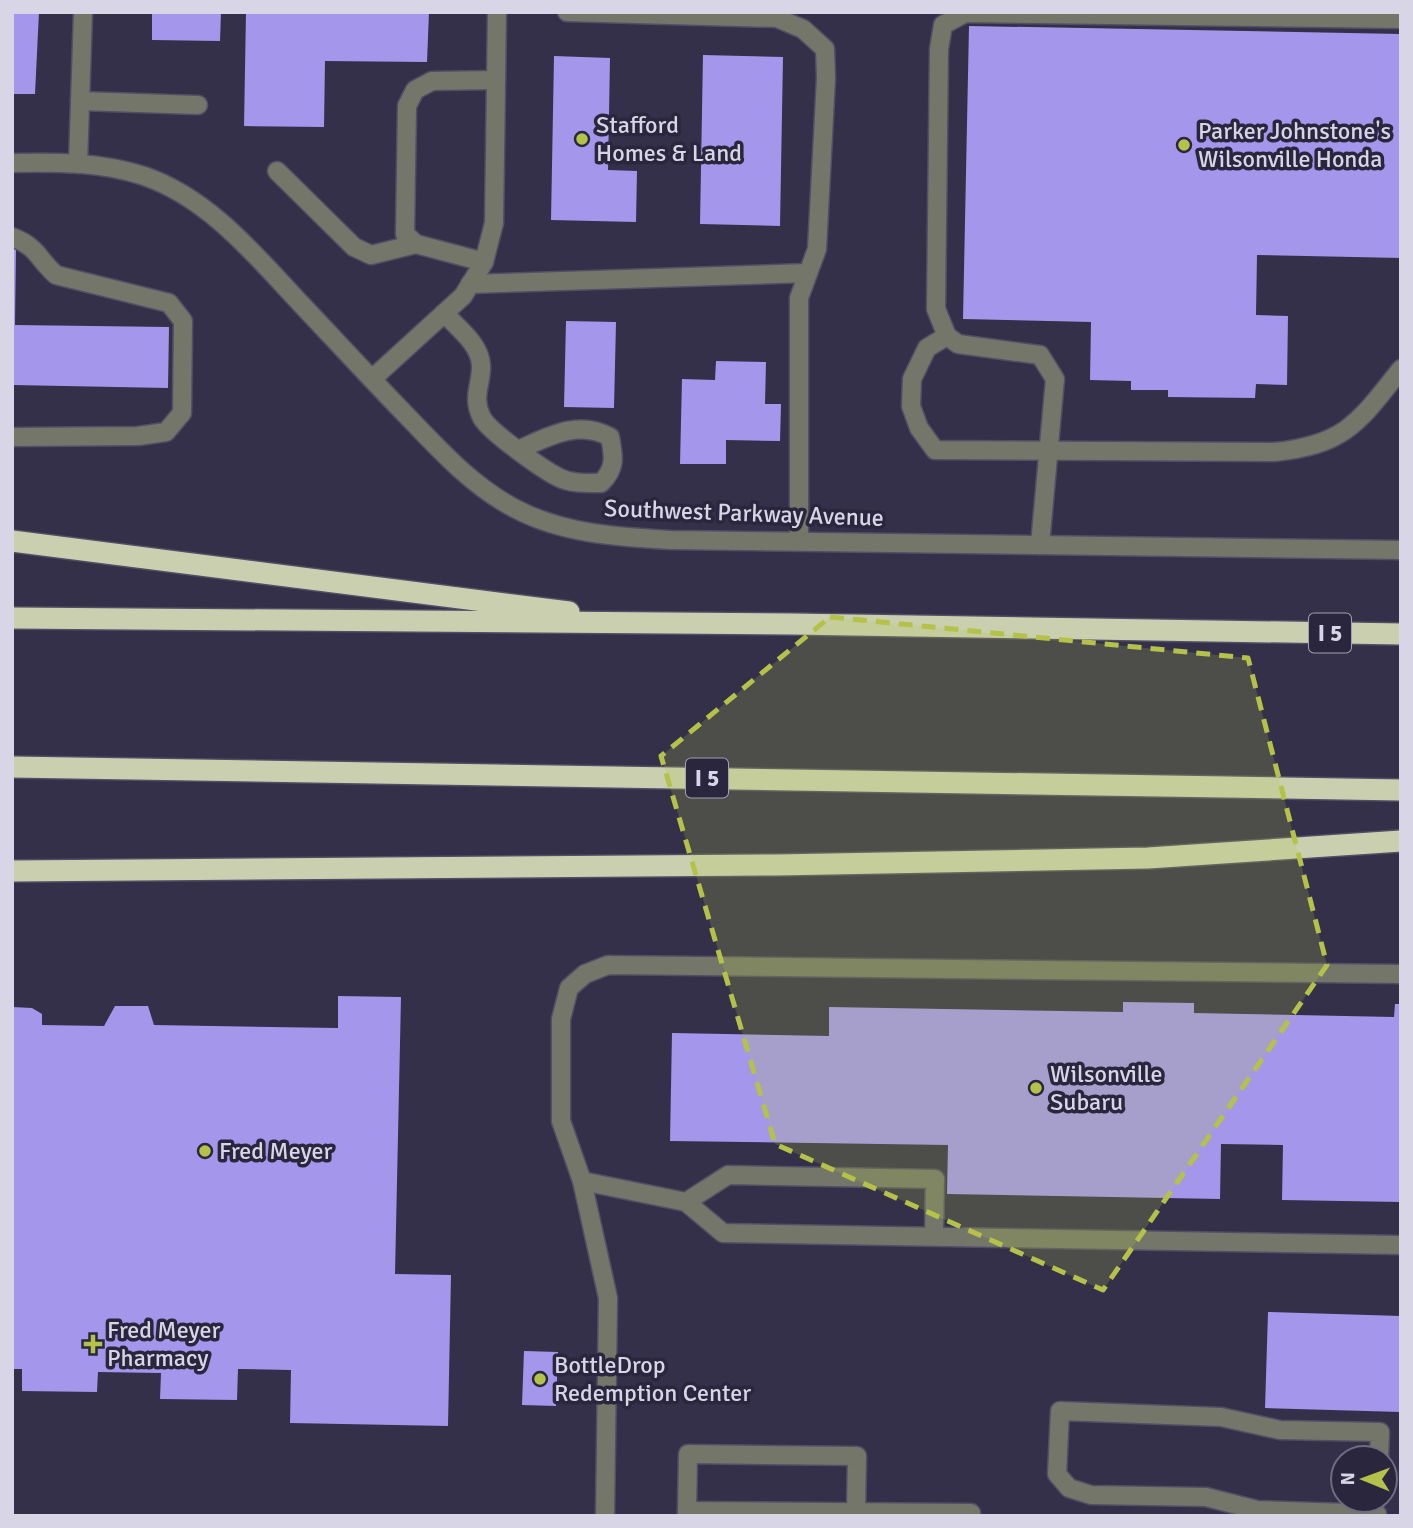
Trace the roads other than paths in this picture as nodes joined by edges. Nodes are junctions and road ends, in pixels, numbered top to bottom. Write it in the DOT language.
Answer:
graph roads {
  1 [pos="83,12"];
  2 [pos="497,12"];
  3 [pos="567,12"];
  4 [pos="1401,19"];
  5 [pos="496,80"];
  6 [pos="80,101"];
  7 [pos="198,105"];
  8 [pos="12,163"];
  9 [pos="78,164"];
  10 [pos="277,171"];
  11 [pos="12,237"];
  12 [pos="416,244"];
  13 [pos="484,262"];
  14 [pos="808,273"];
  15 [pos="470,284"];
  16 [pos="444,313"];
  17 [pos="947,337"];
  18 [pos="1401,369"];
  19 [pos="372,379"];
  20 [pos="12,437"];
  21 [pos="1047,448"];
  22 [pos="518,450"];
  23 [pos="799,540"];
  24 [pos="12,541"];
  25 [pos="1040,545"];
  26 [pos="1401,550"];
  27 [pos="12,618"];
  28 [pos="661,625"];
  29 [pos="1401,634"];
  30 [pos="12,767"];
  31 [pos="1401,790"];
  32 [pos="1401,841"];
  33 [pos="12,870"];
  34 [pos="1401,974"];
  35 [pos="582,1181"];
  36 [pos="686,1202"];
  37 [pos="934,1237"];
  38 [pos="1401,1245"];
  39 [pos="1380,1444"];
  40 [pos="1329,1510"];
  41 [pos="856,1512"];
  42 [pos="687,1513"];
  43 [pos="971,1513"];
  44 [pos="605,1516"];
  1 -- 6 [label="street"];
  2 -- 5 [label="street"];
  3 -- 14 [label="street"];
  4 -- 17 [label="street"];
  5 -- 12 [label="street"];
  5 -- 13 [label="street"];
  6 -- 7 [label="street"];
  6 -- 9 [label="street"];
  8 -- 9 [label="street, Southwest Parkway Avenue"];
  9 -- 19 [label="street, Southwest Parkway Avenue"];
  10 -- 12 [label="street"];
  11 -- 20 [label="street"];
  12 -- 13 [label="street"];
  13 -- 15 [label="street"];
  14 -- 15 [label="street"];
  14 -- 23 [label="street"];
  15 -- 16 [label="street"];
  16 -- 19 [label="street"];
  16 -- 22 [label="street"];
  17 -- 21 [label="street"];
  17 -- 21 [label="street"];
  18 -- 21 [label="street"];
  19 -- 23 [label="street, Southwest Parkway Avenue"];
  21 -- 25 [label="street"];
  22 -- 22 [label="street"];
  23 -- 25 [label="street, Southwest Parkway Avenue"];
  24 -- 28 [label="highway, I 5"];
  25 -- 26 [label="street, Southwest Parkway Avenue"];
  27 -- 28 [label="highway, I 5"];
  28 -- 29 [label="highway, I 5"];
  30 -- 31 [label="highway, I 5"];
  32 -- 33 [label="highway"];
  34 -- 35 [label="street"];
  35 -- 36 [label="street"];
  35 -- 44 [label="street"];
  36 -- 37 [label="street"];
  36 -- 37 [label="street"];
  37 -- 38 [label="street"];
  39 -- 40 [label="street"];
  41 -- 42 [label="street"];
  41 -- 42 [label="street"];
  41 -- 43 [label="street"];
}
